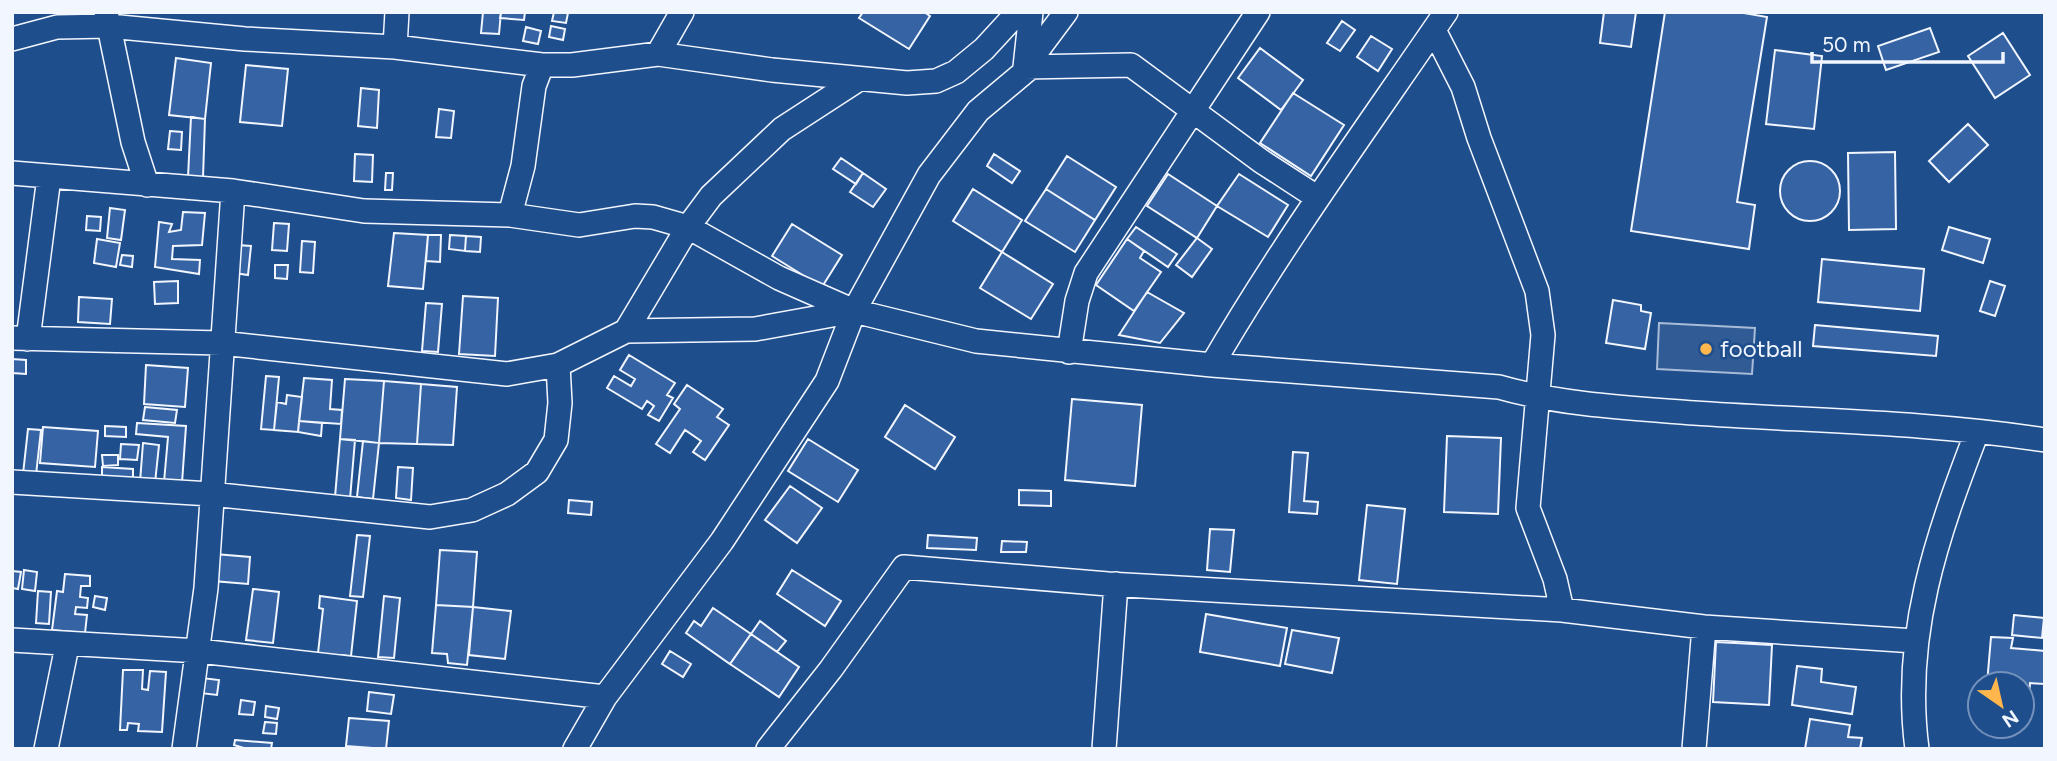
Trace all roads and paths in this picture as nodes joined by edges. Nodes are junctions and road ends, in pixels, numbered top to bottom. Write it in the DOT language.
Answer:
graph roads {
  1 [pos="397,12"];
  2 [pos="681,12"];
  3 [pos="1018,12"];
  4 [pos="1031,12"];
  5 [pos="1066,12"];
  6 [pos="1258,12"];
  7 [pos="108,19"];
  8 [pos="1440,21"];
  9 [pos="12,39"];
  10 [pos="395,47"];
  11 [pos="658,54"];
  12 [pos="542,65"];
  13 [pos="1025,67"];
  14 [pos="859,79"];
  15 [pos="1192,110"];
  16 [pos="12,173"];
  17 [pos="49,177"];
  18 [pos="147,185"];
  19 [pos="233,191"];
  20 [pos="1318,198"];
  21 [pos="510,215"];
  22 [pos="688,227"];
  23 [pos="854,311"];
  24 [pos="626,331"];
  25 [pos="20,338"];
  26 [pos="221,343"];
  27 [pos="1069,352"];
  28 [pos="558,365"];
  29 [pos="1212,365"];
  30 [pos="1537,398"];
  31 [pos="1977,432"];
  32 [pos="2045,440"];
  33 [pos="12,482"];
  34 [pos="211,494"];
  35 [pos="1116,584"];
  36 [pos="1562,610"];
  37 [pos="1704,627"];
  38 [pos="12,640"];
  39 [pos="1914,641"];
  40 [pos="67,646"];
  41 [pos="199,651"];
  42 [pos="605,697"];
  43 [pos="46,749"];
  44 [pos="184,749"];
  45 [pos="575,749"];
  46 [pos="768,749"];
  47 [pos="1104,749"];
  48 [pos="1694,749"];
  49 [pos="1917,749"];
  1 -- 10 [label="street"];
  2 -- 11 [label="street"];
  3 -- 14 [label="street"];
  4 -- 13 [label="street"];
  5 -- 13 [label="street"];
  6 -- 15 [label="street"];
  7 -- 9 [label="street"];
  7 -- 10 [label="street"];
  7 -- 18 [label="street"];
  8 -- 20 [label="street"];
  8 -- 30 [label="street"];
  10 -- 12 [label="street"];
  11 -- 12 [label="street"];
  11 -- 14 [label="street"];
  12 -- 21 [label="street"];
  13 -- 15 [label="street"];
  13 -- 23 [label="street"];
  14 -- 22 [label="street"];
  15 -- 20 [label="street"];
  15 -- 27 [label="street"];
  16 -- 17 [label="street"];
  17 -- 18 [label="street"];
  17 -- 25 [label="street"];
  18 -- 19 [label="street"];
  19 -- 21 [label="street"];
  19 -- 26 [label="street"];
  20 -- 29 [label="street"];
  21 -- 22 [label="street"];
  22 -- 23 [label="street"];
  22 -- 24 [label="street"];
  23 -- 24 [label="street"];
  23 -- 27 [label="street"];
  23 -- 42 [label="street"];
  24 -- 28 [label="street"];
  25 -- 26 [label="street"];
  26 -- 28 [label="street"];
  26 -- 34 [label="street"];
  27 -- 29 [label="street"];
  28 -- 34 [label="street"];
  29 -- 30 [label="street"];
  30 -- 31 [label="street"];
  30 -- 36 [label="street"];
  31 -- 32 [label="street"];
  31 -- 39 [label="street"];
  33 -- 34 [label="street"];
  34 -- 41 [label="street"];
  35 -- 36 [label="street"];
  35 -- 46 [label="street"];
  35 -- 47 [label="street"];
  36 -- 37 [label="street"];
  37 -- 39 [label="street"];
  37 -- 48 [label="street"];
  38 -- 40 [label="street"];
  39 -- 49 [label="street"];
  40 -- 41 [label="street"];
  40 -- 43 [label="street"];
  41 -- 42 [label="street"];
  41 -- 44 [label="street"];
  42 -- 45 [label="street"];
}
